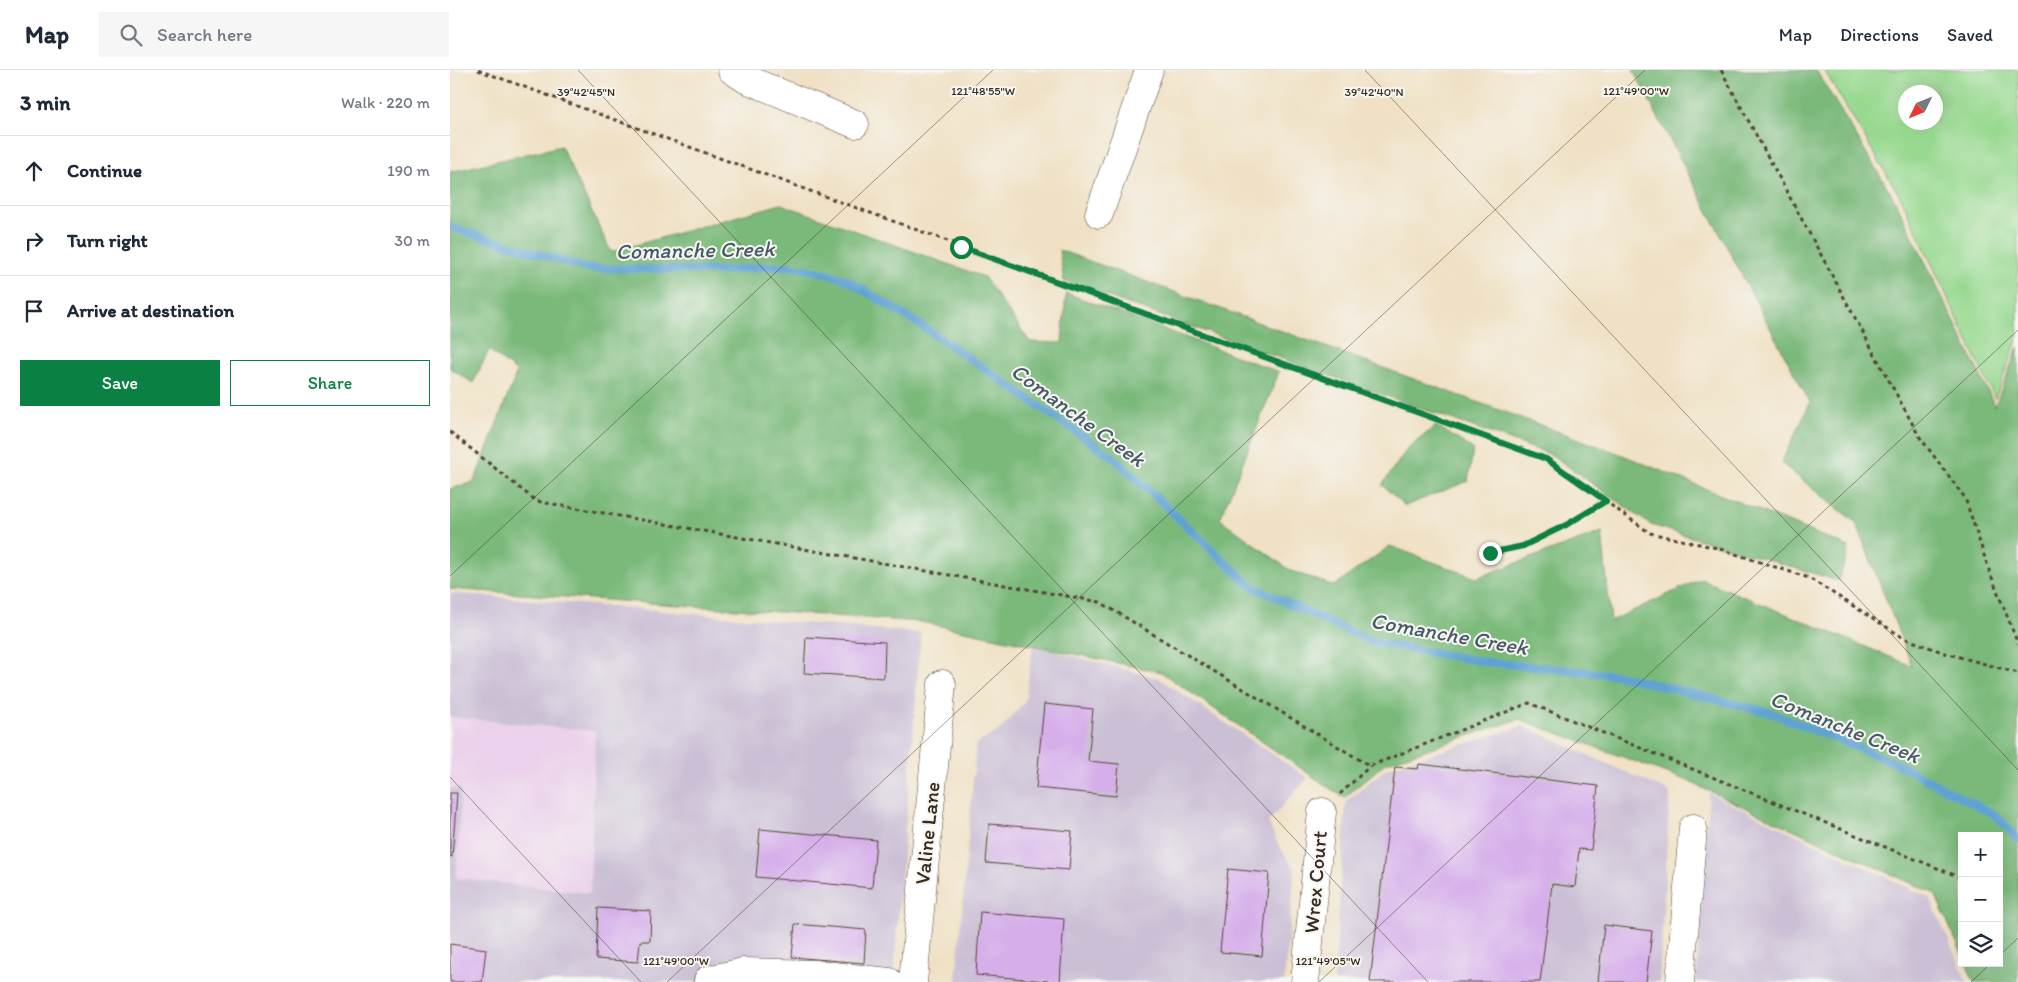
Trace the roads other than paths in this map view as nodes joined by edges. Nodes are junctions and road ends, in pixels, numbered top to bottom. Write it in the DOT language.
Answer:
graph roads {
  1 [pos="732,70"];
  2 [pos="1149,70"];
  3 [pos="855,124"];
  4 [pos="1099,214"];
  5 [pos="942,684"];
  6 [pos="1322,812"];
  7 [pos="1693,828"];
  8 [pos="708,982"];
  9 [pos="889,982"];
  10 [pos="913,982"];
  11 [pos="1306,982"];
  12 [pos="1680,982"];
  1 -- 3 [label="street"];
  2 -- 4 [label="street"];
  5 -- 10 [label="street, Valine Lane"];
  6 -- 11 [label="street, Wrex Court"];
  7 -- 12 [label="street"];
  8 -- 9 [label="street"];
}
